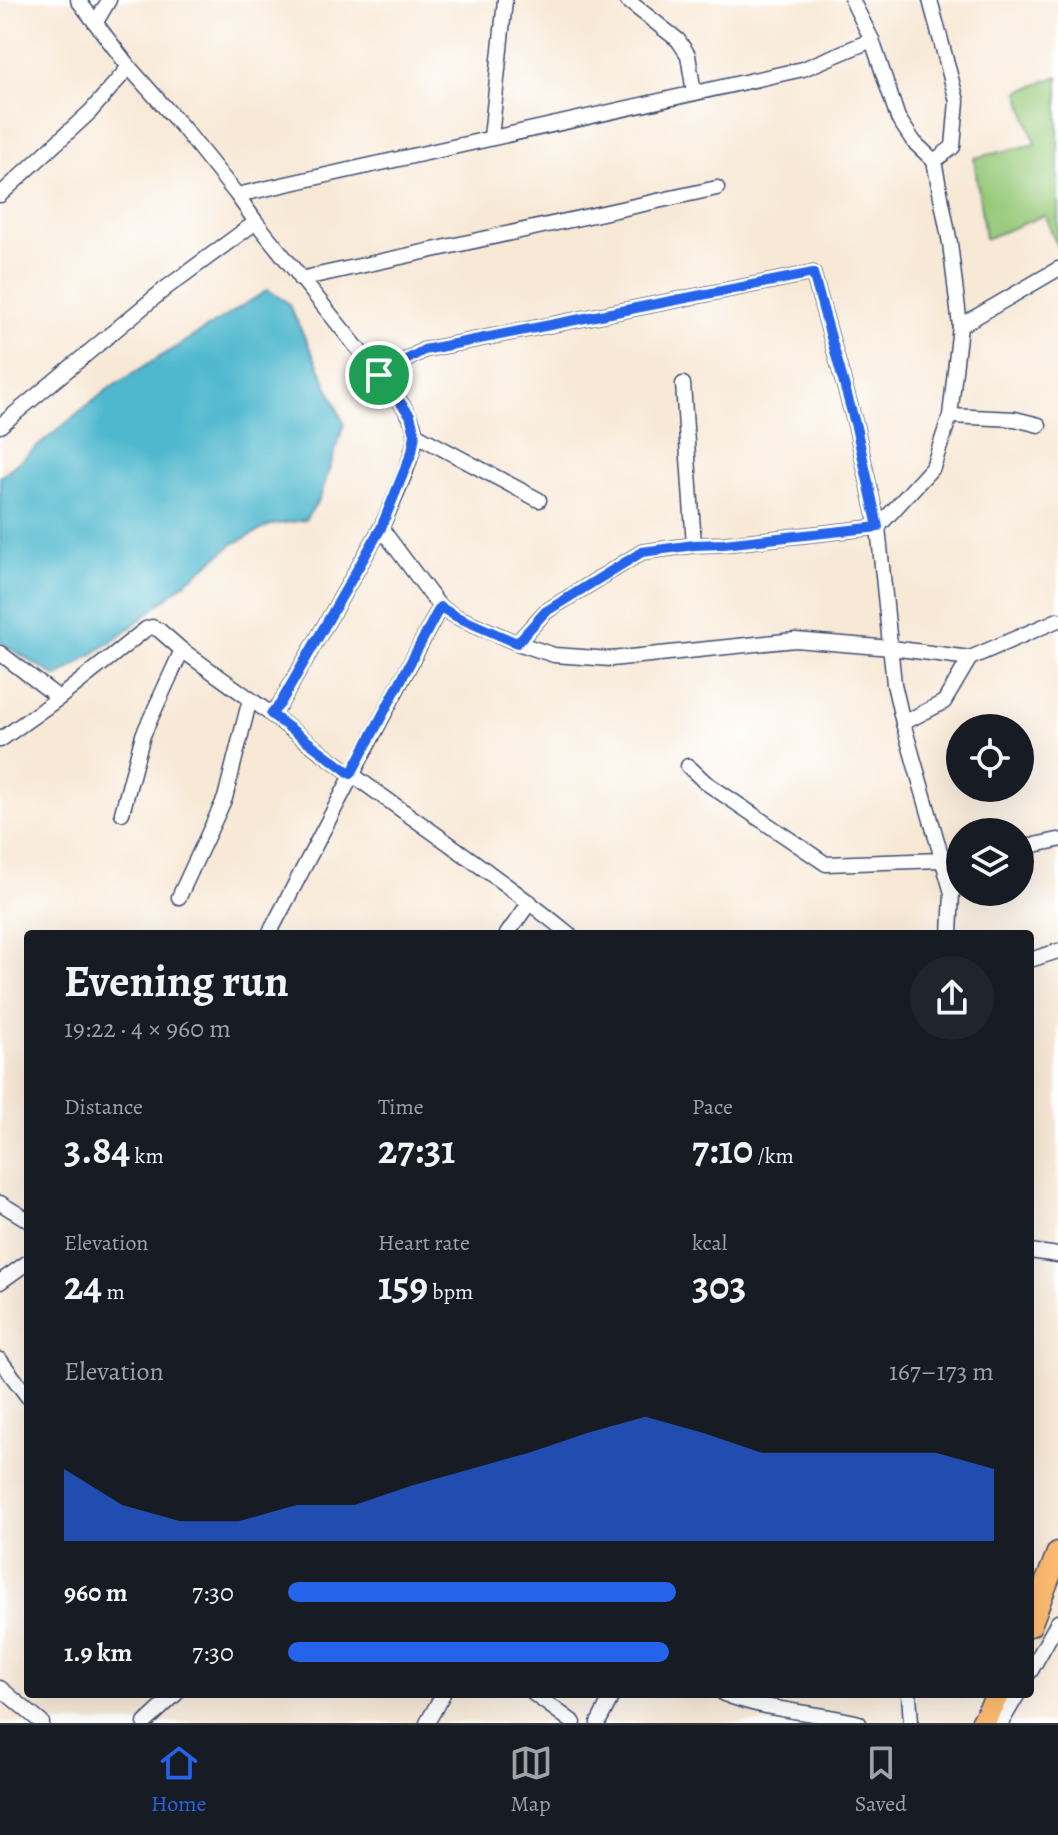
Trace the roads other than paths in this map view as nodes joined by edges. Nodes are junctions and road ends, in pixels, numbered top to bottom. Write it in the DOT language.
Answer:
graph roads {
  1 [pos="78,0"];
  2 [pos="109,0"];
  3 [pos="505,0"];
  4 [pos="627,0"];
  5 [pos="852,0"];
  6 [pos="930,0"];
  7 [pos="96,22"];
  8 [pos="872,40"];
  9 [pos="129,67"];
  10 [pos="694,93"];
  11 [pos="491,138"];
  12 [pos="934,161"];
  13 [pos="717,188"];
  14 [pos="0,195"];
  15 [pos="237,195"];
  16 [pos="256,222"];
  17 [pos="1058,269"];
  18 [pos="300,279"];
  19 [pos="960,326"];
  20 [pos="379,375"];
  21 [pos="683,384"];
  22 [pos="950,416"];
  23 [pos="1039,425"];
  24 [pos="0,426"];
  25 [pos="415,434"];
  26 [pos="539,500"];
  27 [pos="878,527"];
  28 [pos="381,528"];
  29 [pos="694,545"];
  30 [pos="440,607"];
  31 [pos="1058,620"];
  32 [pos="517,643"];
  33 [pos="891,648"];
  34 [pos="182,650"];
  35 [pos="0,653"];
  36 [pos="970,658"];
  37 [pos="59,698"];
  38 [pos="250,699"];
  39 [pos="271,714"];
  40 [pos="903,723"];
  41 [pos="0,740"];
  42 [pos="688,766"];
  43 [pos="351,774"];
  44 [pos="122,813"];
  45 [pos="1058,840"];
  46 [pos="1034,845"];
  47 [pos="943,863"];
  48 [pos="946,863"];
  49 [pos="179,897"];
  50 [pos="530,902"];
  51 [pos="271,930"];
  52 [pos="510,930"];
  53 [pos="564,930"];
  54 [pos="950,930"];
  55 [pos="1058,951"];
  56 [pos="1034,959"];
  57 [pos="0,1203"];
  58 [pos="24,1218"];
  59 [pos="1034,1252"];
  60 [pos="1058,1255"];
  61 [pos="24,1265"];
  62 [pos="0,1282"];
  63 [pos="0,1360"];
  64 [pos="24,1392"];
  65 [pos="1058,1553"];
  66 [pos="1034,1615"];
  67 [pos="1034,1623"];
  68 [pos="1057,1625"];
  69 [pos="1034,1665"];
  70 [pos="0,1688"];
  71 [pos="172,1698"];
  72 [pos="441,1698"];
  73 [pos="540,1698"];
  74 [pos="611,1698"];
  75 [pos="738,1698"];
  76 [pos="909,1698"];
  77 [pos="996,1698"];
  78 [pos="1016,1698"];
  79 [pos="42,1723"];
  80 [pos="145,1723"];
  81 [pos="427,1723"];
  82 [pos="574,1723"];
  83 [pos="598,1723"];
  84 [pos="859,1723"];
  85 [pos="911,1723"];
  86 [pos="982,1723"];
  87 [pos="1001,1723"];
  1 -- 7 [label="street"];
  2 -- 7 [label="street"];
  3 -- 11 [label="street"];
  4 -- 10 [label="street"];
  5 -- 8 [label="street"];
  6 -- 12 [label="street"];
  7 -- 9 [label="street"];
  8 -- 10 [label="street"];
  8 -- 12 [label="street"];
  9 -- 14 [label="street"];
  9 -- 15 [label="street"];
  10 -- 11 [label="street"];
  11 -- 15 [label="street"];
  12 -- 19 [label="street"];
  13 -- 18 [label="street"];
  15 -- 16 [label="street"];
  16 -- 18 [label="street"];
  16 -- 24 [label="street"];
  17 -- 19 [label="street"];
  18 -- 20 [label="street"];
  19 -- 22 [label="street"];
  20 -- 25 [label="street"];
  20 -- 27 [label="street"];
  21 -- 29 [label="street"];
  22 -- 23 [label="street"];
  22 -- 27 [label="street"];
  25 -- 26 [label="street"];
  25 -- 28 [label="street"];
  27 -- 29 [label="street"];
  27 -- 33 [label="street"];
  28 -- 30 [label="street"];
  28 -- 39 [label="street"];
  29 -- 32 [label="street"];
  30 -- 32 [label="street"];
  30 -- 43 [label="street"];
  31 -- 36 [label="street"];
  32 -- 33 [label="street"];
  33 -- 36 [label="street"];
  33 -- 40 [label="street"];
  34 -- 37 [label="street"];
  34 -- 38 [label="street"];
  34 -- 44 [label="street"];
  35 -- 37 [label="street"];
  36 -- 40 [label="street"];
  37 -- 41 [label="street"];
  38 -- 39 [label="street"];
  38 -- 49 [label="street"];
  39 -- 43 [label="street"];
  40 -- 47 [label="street"];
  42 -- 47 [label="street"];
  43 -- 50 [label="street"];
  43 -- 51 [label="street"];
  45 -- 46 [label="street"];
  47 -- 48 [label="street"];
  47 -- 54 [label="street"];
  50 -- 52 [label="street"];
  50 -- 53 [label="street"];
  55 -- 56 [label="street"];
  57 -- 58 [label="street"];
  59 -- 60 [label="street"];
  61 -- 62 [label="street"];
  63 -- 64 [label="street"];
  65 -- 66 [label="main road"];
  67 -- 68 [label="street"];
  68 -- 69 [label="street"];
  70 -- 79 [label="street"];
  71 -- 80 [label="street"];
  72 -- 81 [label="street"];
  73 -- 82 [label="street"];
  74 -- 83 [label="street"];
  75 -- 84 [label="street"];
  76 -- 85 [label="street"];
  77 -- 86 [label="main road"];
  78 -- 87 [label="street"];
}
